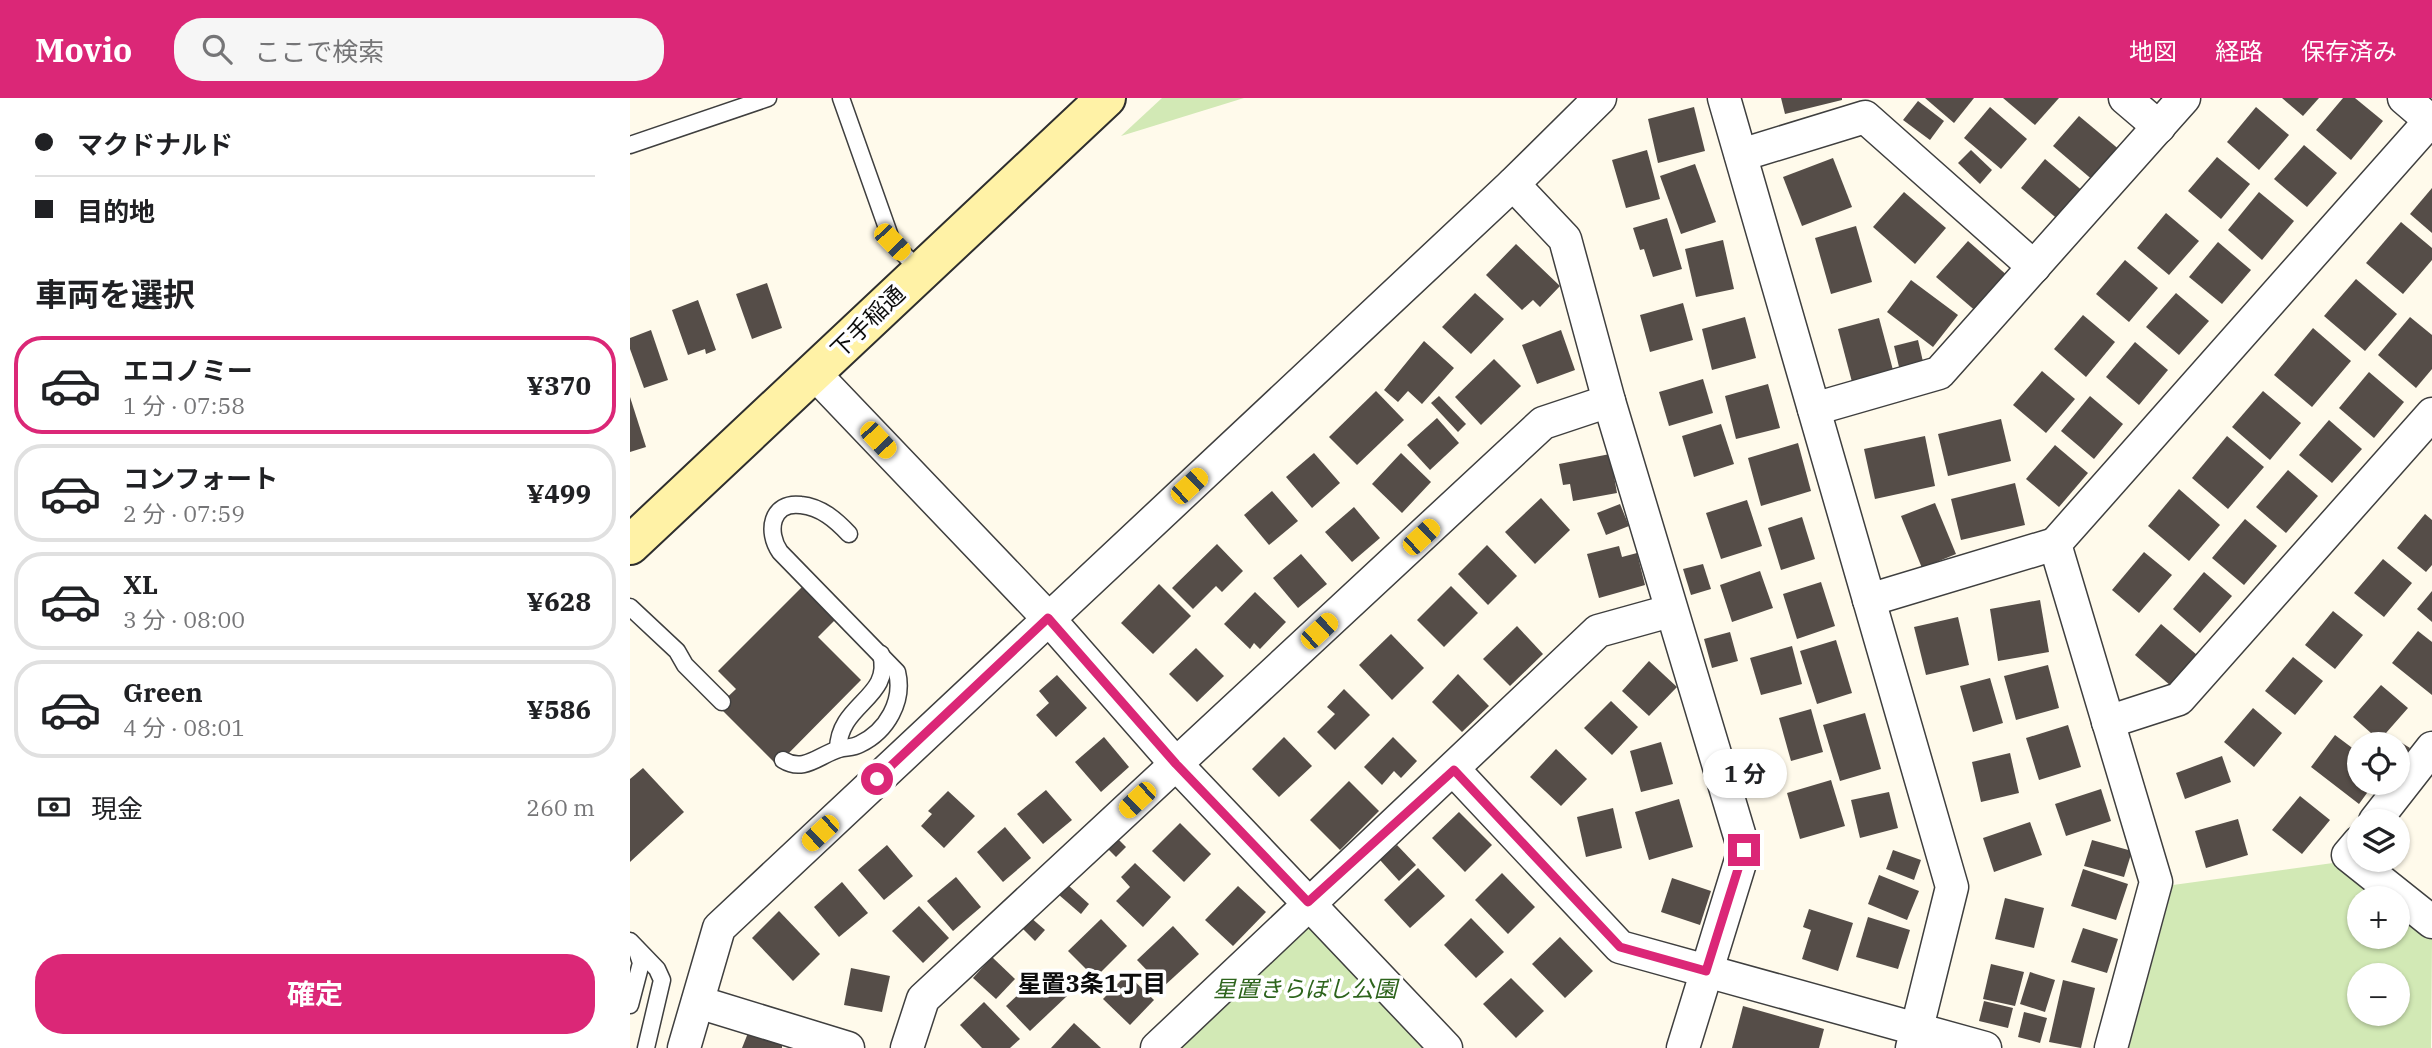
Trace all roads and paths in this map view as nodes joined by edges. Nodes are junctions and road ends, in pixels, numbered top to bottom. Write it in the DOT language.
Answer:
graph roads {
  1 [pos="768,98"];
  2 [pos="841,98"];
  3 [pos="1106,98"];
  4 [pos="1600,98"];
  5 [pos="1724,98"];
  6 [pos="2125,98"];
  7 [pos="2184,98"];
  8 [pos="2404,98"];
  9 [pos="2431,121"];
  10 [pos="2159,127"];
  11 [pos="631,141"];
  12 [pos="1741,155"];
  13 [pos="1513,184"];
  14 [pos="2034,267"];
  15 [pos="920,271"];
  16 [pos="814,372"];
  17 [pos="1609,401"];
  18 [pos="1814,409"];
  19 [pos="2432,414"];
  20 [pos="849,534"];
  21 [pos="2055,544"];
  22 [pos="630,545"];
  23 [pos="1869,600"];
  24 [pos="630,607"];
  25 [pos="1670,611"];
  26 [pos="1048,618"];
  27 [pos="881,654"];
  28 [pos="722,702"];
  29 [pos="2108,722"];
  30 [pos="2432,748"];
  31 [pos="838,749"];
  32 [pos="783,760"];
  33 [pos="1176,764"];
  34 [pos="1454,770"];
  35 [pos="2384,809"];
  36 [pos="2369,872"];
  37 [pos="1308,902"];
  38 [pos="2432,922"];
  39 [pos="633,943"];
  40 [pos="1706,971"];
  41 [pos="698,1002"];
  42 [pos="630,1004"];
  43 [pos="1915,1039"];
  44 [pos="646,1048"];
  45 [pos="684,1048"];
  46 [pos="848,1048"];
  47 [pos="907,1048"];
  48 [pos="1157,1048"];
  49 [pos="1446,1048"];
  50 [pos="1683,1048"];
  51 [pos="1985,1048"];
  52 [pos="2111,1048"];
  1 -- 11 [label="lane"];
  2 -- 15 [label="lane"];
  3 -- 15 [label="street, 下手稲通"];
  4 -- 13 [label="street"];
  5 -- 12 [label="street"];
  6 -- 10 [label="street"];
  7 -- 10 [label="street"];
  8 -- 9 [label="street"];
  9 -- 21 [label="street"];
  10 -- 14 [label="street"];
  12 -- 14 [label="street"];
  12 -- 18 [label="street"];
  13 -- 17 [label="street"];
  13 -- 26 [label="street"];
  14 -- 18 [label="street"];
  15 -- 16 [label="street, 下手稲通"];
  16 -- 22 [label="street, 下手稲通"];
  16 -- 26 [label="street"];
  17 -- 25 [label="street"];
  17 -- 33 [label="street"];
  18 -- 23 [label="street"];
  19 -- 29 [label="street"];
  20 -- 27 [label="lane"];
  21 -- 23 [label="street"];
  21 -- 29 [label="street"];
  23 -- 43 [label="street"];
  24 -- 28 [label="lane"];
  25 -- 34 [label="street"];
  25 -- 40 [label="street"];
  26 -- 33 [label="street"];
  26 -- 41 [label="street"];
  27 -- 31 [label="lane"];
  27 -- 31 [label="lane"];
  29 -- 52 [label="street"];
  30 -- 35 [label="street"];
  31 -- 32 [label="lane"];
  33 -- 37 [label="street"];
  33 -- 47 [label="street"];
  34 -- 37 [label="street"];
  34 -- 40 [label="street"];
  36 -- 38 [label="street"];
  37 -- 48 [label="street"];
  37 -- 49 [label="street"];
  39 -- 42 [label="lane"];
  39 -- 44 [label="lane"];
  40 -- 43 [label="street"];
  40 -- 50 [label="street"];
  41 -- 45 [label="street"];
  41 -- 46 [label="street"];
  43 -- 51 [label="street"];
}
